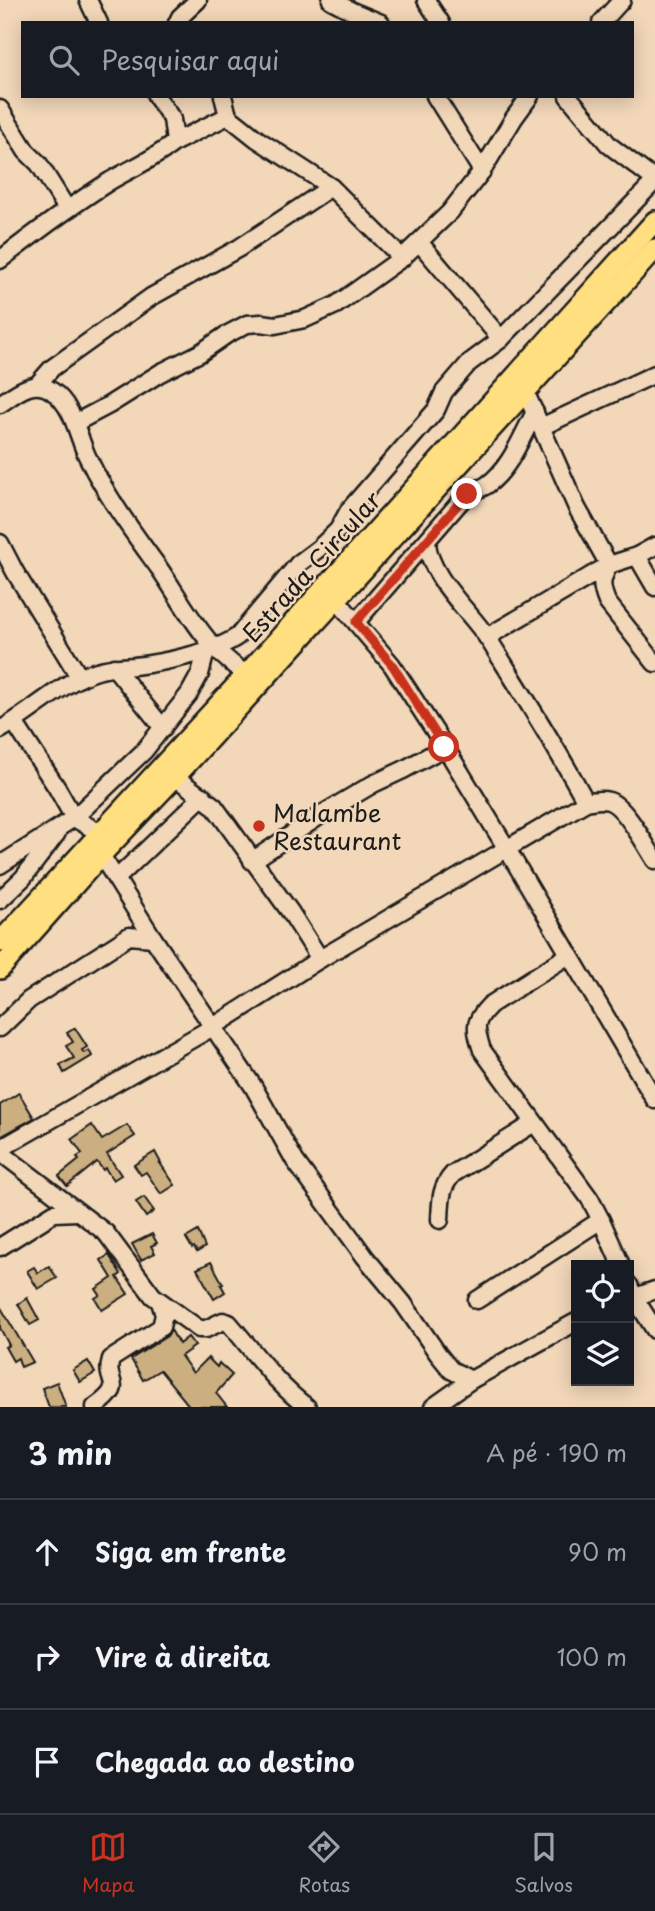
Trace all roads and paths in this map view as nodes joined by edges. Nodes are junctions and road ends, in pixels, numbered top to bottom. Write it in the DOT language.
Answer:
graph roads {
  1 [pos="88,0"];
  2 [pos="198,0"];
  3 [pos="331,0"];
  4 [pos="426,0"];
  5 [pos="622,0"];
  6 [pos="98,21"];
  7 [pos="178,21"];
  8 [pos="376,21"];
  9 [pos="440,21"];
  10 [pos="603,21"];
  11 [pos="157,98"];
  12 [pos="224,98"];
  13 [pos="436,98"];
  14 [pos="529,98"];
  15 [pos="570,98"];
  16 [pos="0,109"];
  17 [pos="228,116"];
  18 [pos="175,142"];
  19 [pos="482,171"];
  20 [pos="655,181"];
  21 [pos="331,187"];
  22 [pos="67,209"];
  23 [pos="655,221"];
  24 [pos="419,242"];
  25 [pos="655,248"];
  26 [pos="402,258"];
  27 [pos="0,260"];
  28 [pos="501,339"];
  29 [pos="655,374"];
  30 [pos="37,385"];
  31 [pos="525,391"];
  32 [pos="0,404"];
  33 [pos="538,419"];
  34 [pos="75,423"];
  35 [pos="0,543"];
  36 [pos="655,546"];
  37 [pos="423,550"];
  38 [pos="638,556"];
  39 [pos="610,565"];
  40 [pos="15,572"];
  41 [pos="0,580"];
  42 [pos="655,587"];
  43 [pos="336,599"];
  44 [pos="356,622"];
  45 [pos="487,637"];
  46 [pos="211,650"];
  47 [pos="655,663"];
  48 [pos="114,667"];
  49 [pos="246,675"];
  50 [pos="80,678"];
  51 [pos="7,726"];
  52 [pos="163,728"];
  53 [pos="444,747"];
  54 [pos="176,777"];
  55 [pos="203,796"];
  56 [pos="586,802"];
  57 [pos="68,823"];
  58 [pos="100,833"];
  59 [pos="507,849"];
  60 [pos="101,855"];
  61 [pos="655,860"];
  62 [pos="252,861"];
  63 [pos="0,865"];
  64 [pos="116,879"];
  65 [pos="0,901"];
  66 [pos="136,910"];
  67 [pos="129,936"];
  68 [pos="153,938"];
  69 [pos="0,942"];
  70 [pos="569,956"];
  71 [pos="320,959"];
  72 [pos="0,969"];
  73 [pos="212,1027"];
  74 [pos="0,1028"];
  75 [pos="655,1100"];
  76 [pos="534,1124"];
  77 [pos="0,1151"];
  78 [pos="77,1212"];
  79 [pos="440,1220"];
  80 [pos="601,1220"];
  81 [pos="0,1247"];
  82 [pos="619,1260"];
  83 [pos="655,1290"];
  84 [pos="634,1293"];
  85 [pos="477,1300"];
  86 [pos="634,1300"];
  87 [pos="160,1302"];
  88 [pos="178,1315"];
  89 [pos="574,1323"];
  90 [pos="161,1326"];
  91 [pos="655,1330"];
  92 [pos="451,1370"];
  93 [pos="471,1380"];
  94 [pos="453,1394"];
  95 [pos="95,1407"];
  96 [pos="307,1407"];
  97 [pos="433,1407"];
  1 -- 6 [label="street"];
  2 -- 7 [label="street"];
  3 -- 8 [label="street"];
  4 -- 9 [label="street"];
  5 -- 10 [label="street"];
  11 -- 18 [label="street"];
  12 -- 17 [label="street"];
  13 -- 19 [label="street"];
  14 -- 19 [label="street"];
  15 -- 20 [label="street"];
  16 -- 22 [label="street"];
  17 -- 18 [label="street"];
  17 -- 21 [label="street"];
  18 -- 22 [label="street"];
  19 -- 24 [label="street"];
  20 -- 28 [label="street"];
  21 -- 26 [label="street"];
  21 -- 30 [label="street"];
  22 -- 27 [label="street"];
  23 -- 49 [label="main road, Estrada Circular"];
  24 -- 26 [label="street"];
  24 -- 28 [label="street"];
  25 -- 31 [label="main road, Estrada Circular"];
  26 -- 34 [label="street"];
  28 -- 46 [label="street"];
  29 -- 33 [label="street"];
  30 -- 32 [label="street"];
  30 -- 34 [label="street"];
  31 -- 33 [label="street"];
  31 -- 43 [label="main road, Estrada Circular"];
  33 -- 37 [label="street"];
  33 -- 39 [label="street"];
  34 -- 46 [label="street"];
  35 -- 40 [label="street"];
  36 -- 38 [label="street"];
  37 -- 44 [label="street"];
  37 -- 45 [label="street"];
  38 -- 39 [label="street"];
  38 -- 42 [label="street"];
  39 -- 45 [label="street"];
  39 -- 47 [label="street"];
  40 -- 41 [label="street"];
  40 -- 50 [label="street"];
  43 -- 44 [label="street"];
  43 -- 54 [label="main road, Estrada Circular"];
  44 -- 53 [label="street"];
  45 -- 56 [label="street"];
  46 -- 48 [label="street"];
  46 -- 49 [label="street"];
  46 -- 52 [label="street"];
  48 -- 50 [label="street"];
  48 -- 52 [label="street"];
  49 -- 58 [label="main road, Estrada Circular"];
  50 -- 51 [label="street"];
  51 -- 57 [label="street"];
  52 -- 57 [label="street"];
  53 -- 59 [label="street"];
  53 -- 62 [label="street"];
  54 -- 55 [label="street"];
  54 -- 60 [label="main road, Estrada Circular"];
  55 -- 62 [label="street"];
  55 -- 64 [label="street"];
  56 -- 59 [label="street"];
  56 -- 61 [label="street"];
  57 -- 58 [label="street"];
  57 -- 63 [label="street"];
  57 -- 65 [label="street"];
  58 -- 69 [label="main road, Estrada Circular"];
  59 -- 70 [label="street"];
  59 -- 71 [label="street"];
  60 -- 64 [label="street"];
  60 -- 72 [label="main road, Estrada Circular"];
  62 -- 71 [label="street"];
  64 -- 66 [label="street"];
  66 -- 67 [label="street"];
  66 -- 68 [label="street"];
  67 -- 68 [label="street"];
  67 -- 74 [label="street"];
  68 -- 73 [label="street"];
  70 -- 75 [label="street"];
  70 -- 76 [label="street"];
  71 -- 73 [label="street"];
  73 -- 77 [label="street"];
  73 -- 92 [label="street"];
  76 -- 79 [label="street"];
  76 -- 80 [label="street"];
  77 -- 78 [label="street"];
  78 -- 81 [label="street"];
  78 -- 87 [label="street"];
  80 -- 82 [label="street"];
  80 -- 85 [label="street"];
  83 -- 84 [label="street"];
  86 -- 91 [label="street"];
  87 -- 88 [label="street"];
  87 -- 90 [label="street"];
  88 -- 90 [label="street"];
  88 -- 96 [label="street"];
  89 -- 93 [label="street"];
  90 -- 95 [label="street"];
  92 -- 93 [label="street"];
  92 -- 94 [label="street"];
  93 -- 94 [label="street"];
  94 -- 97 [label="street"];
}
